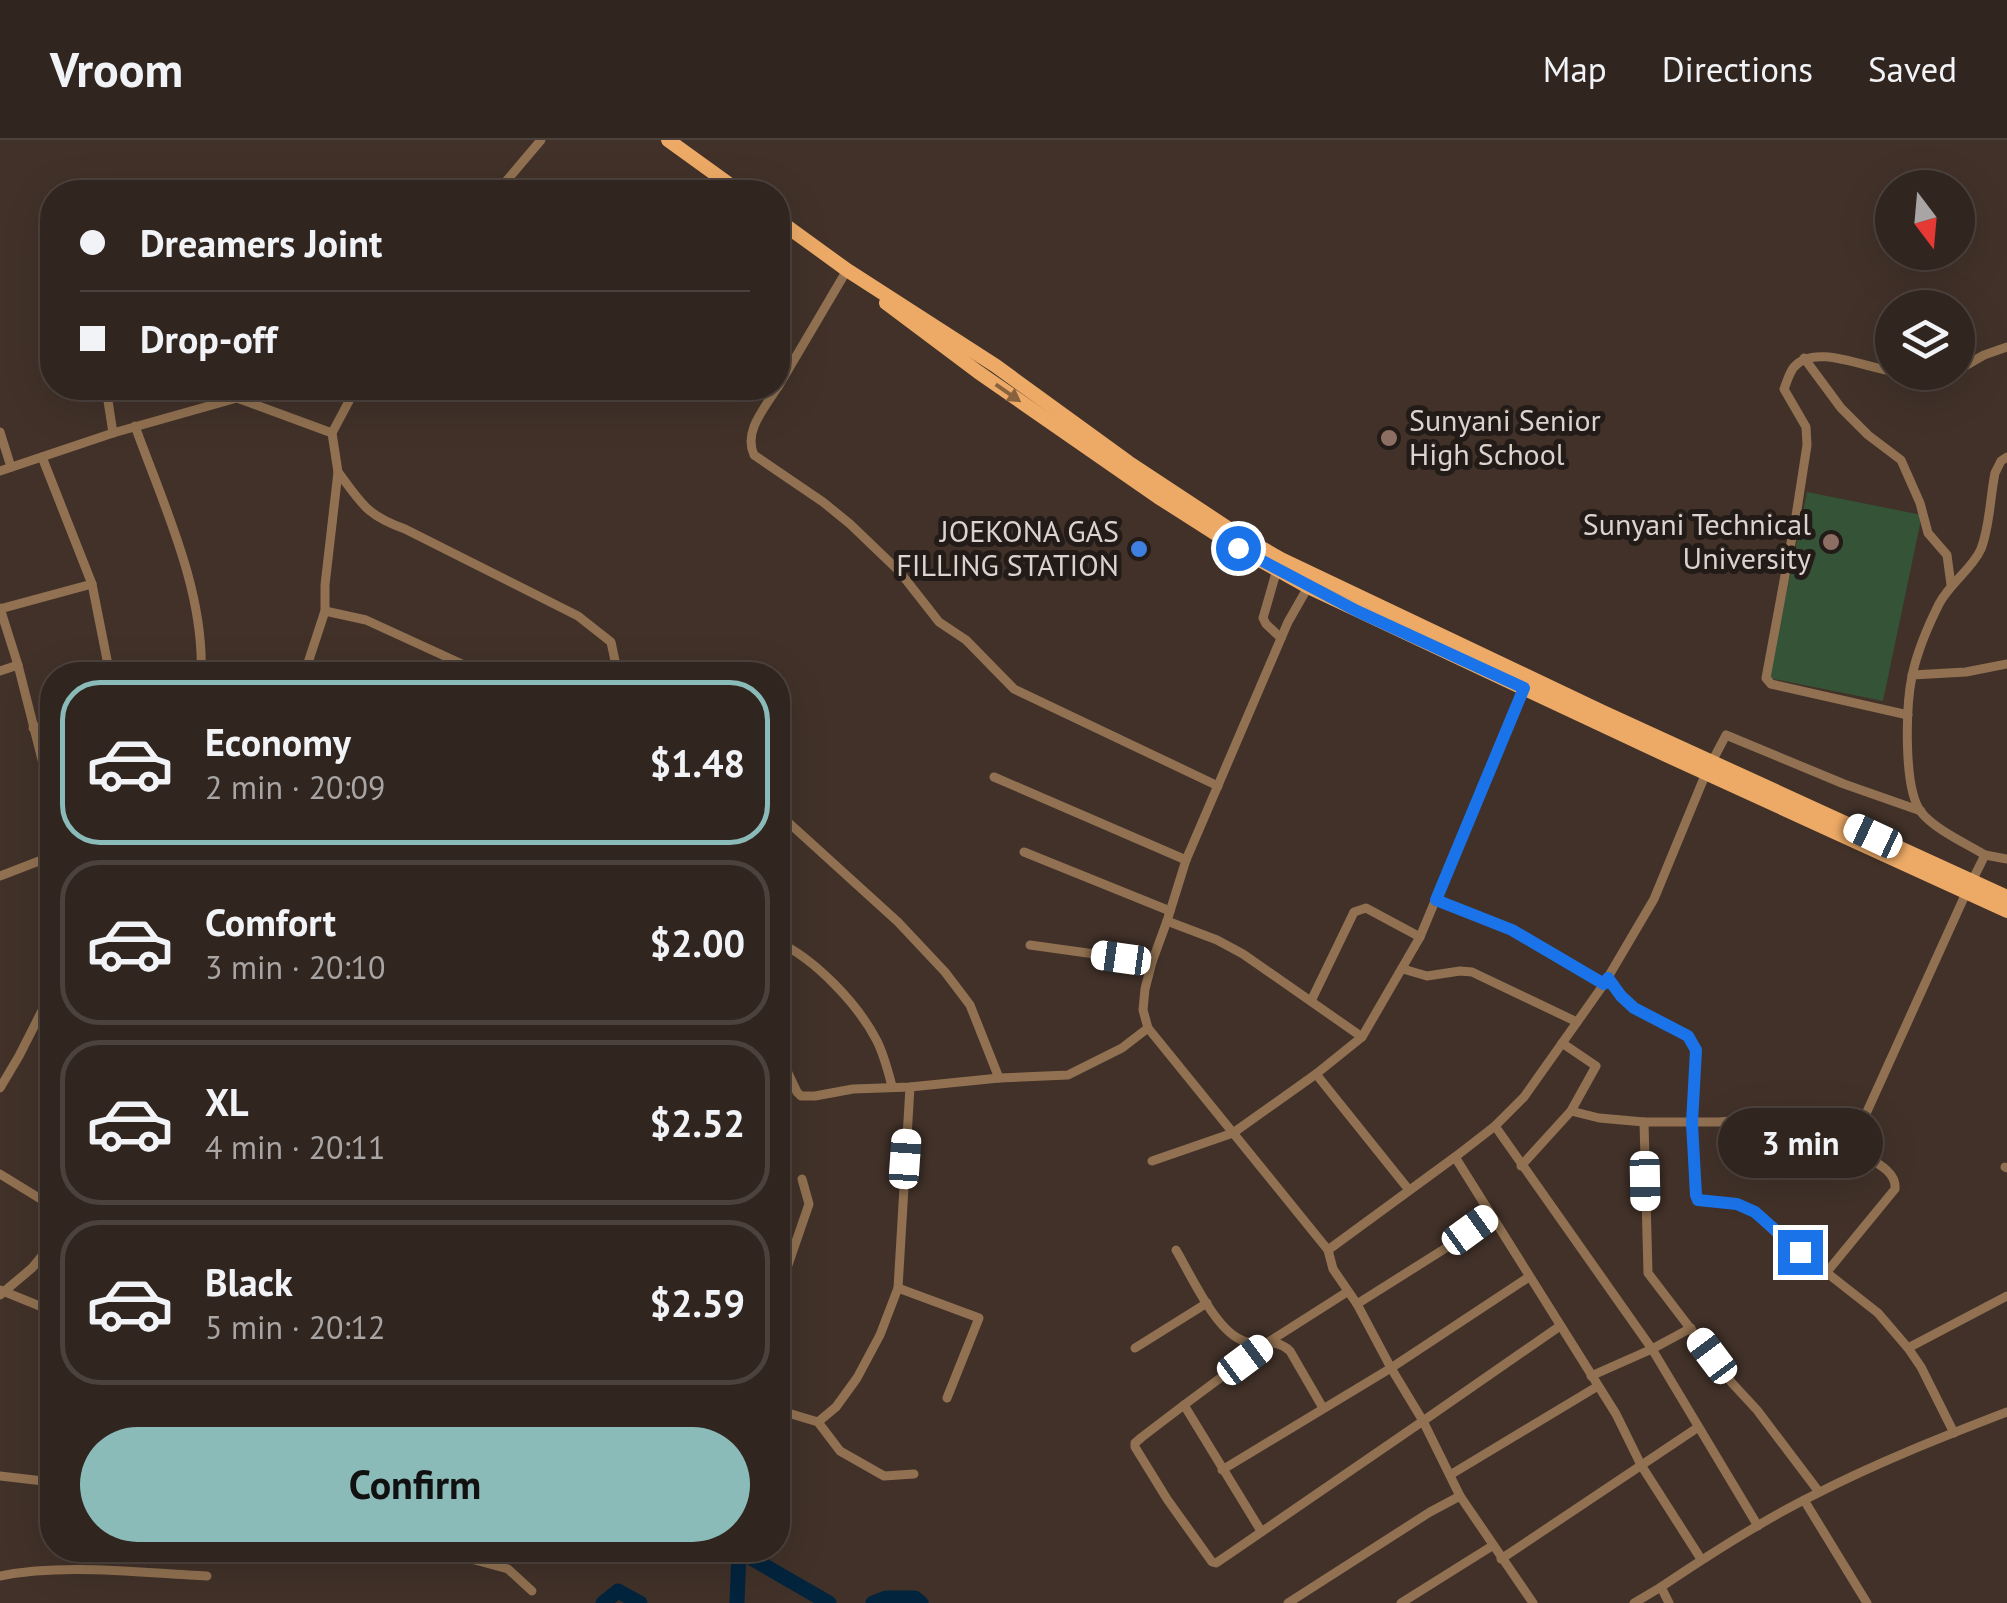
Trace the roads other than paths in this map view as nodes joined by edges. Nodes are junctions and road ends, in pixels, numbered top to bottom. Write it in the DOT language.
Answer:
graph roads {
  1 [pos="540,140"];
  2 [pos="668,140"];
  3 [pos="506,180"];
  4 [pos="723,180"];
  5 [pos="790,229"];
  6 [pos="847,270"];
  7 [pos="2007,346"];
  8 [pos="1804,358"];
  9 [pos="1975,360"];
  10 [pos="790,367"];
  11 [pos="1875,367"];
  12 [pos="108,400"];
  13 [pos="214,400"];
  14 [pos="257,400"];
  15 [pos="349,400"];
  16 [pos="770,400"];
  17 [pos="135,426"];
  18 [pos="0,432"];
  19 [pos="332,432"];
  20 [pos="113,433"];
  21 [pos="2007,456"];
  22 [pos="42,457"];
  23 [pos="5,469"];
  24 [pos="338,472"];
  25 [pos="1279,564"];
  26 [pos="92,584"];
  27 [pos="1952,586"];
  28 [pos="1308,587"];
  29 [pos="0,608"];
  30 [pos="325,611"];
  31 [pos="1281,638"];
  32 [pos="107,662"];
  33 [pos="201,662"];
  34 [pos="308,662"];
  35 [pos="458,662"];
  36 [pos="615,662"];
  37 [pos="2007,664"];
  38 [pos="18,665"];
  39 [pos="0,670"];
  40 [pos="1912,675"];
  41 [pos="1524,688"];
  42 [pos="1908,716"];
  43 [pos="40,726"];
  44 [pos="32,728"];
  45 [pos="40,756"];
  46 [pos="1710,767"];
  47 [pos="994,777"];
  48 [pos="1218,786"];
  49 [pos="1921,812"];
  50 [pos="790,825"];
  51 [pos="1024,852"];
  52 [pos="1985,855"];
  53 [pos="2007,859"];
  54 [pos="1186,860"];
  55 [pos="40,861"];
  56 [pos="0,876"];
  57 [pos="1969,887"];
  58 [pos="2007,897"];
  59 [pos="1436,900"];
  60 [pos="2007,911"];
  61 [pos="1168,916"];
  62 [pos="1420,937"];
  63 [pos="1030,945"];
  64 [pos="790,950"];
  65 [pos="1152,962"];
  66 [pos="1403,969"];
  67 [pos="1606,981"];
  68 [pos="1311,1001"];
  69 [pos="40,1015"];
  70 [pos="1577,1022"];
  71 [pos="1148,1028"];
  72 [pos="1362,1037"];
  73 [pos="1562,1043"];
  74 [pos="1316,1074"];
  75 [pos="790,1077"];
  76 [pos="999,1078"];
  77 [pos="892,1086"];
  78 [pos="910,1086"];
  79 [pos="0,1088"];
  80 [pos="1570,1112"];
  81 [pos="1644,1122"];
  82 [pos="1692,1123"];
  83 [pos="1495,1126"];
  84 [pos="1234,1134"];
  85 [pos="1854,1146"];
  86 [pos="1455,1158"];
  87 [pos="1152,1161"];
  88 [pos="1521,1166"];
  89 [pos="0,1174"];
  90 [pos="802,1179"];
  91 [pos="1409,1190"];
  92 [pos="40,1199"];
  93 [pos="1491,1215"];
  94 [pos="1176,1250"];
  95 [pos="1328,1250"];
  96 [pos="40,1258"];
  97 [pos="790,1260"];
  98 [pos="1826,1273"];
  99 [pos="1529,1277"];
  100 [pos="898,1288"];
  101 [pos="1,1292"];
  102 [pos="1347,1292"];
  103 [pos="2007,1296"];
  104 [pos="1207,1303"];
  105 [pos="1357,1304"];
  106 [pos="40,1307"];
  107 [pos="1560,1326"];
  108 [pos="1691,1328"];
  109 [pos="1270,1342"];
  110 [pos="1135,1348"];
  111 [pos="1908,1348"];
  112 [pos="1652,1349"];
  113 [pos="1391,1368"];
  114 [pos="1591,1376"];
  115 [pos="1598,1386"];
  116 [pos="946,1398"];
  117 [pos="1184,1405"];
  118 [pos="1323,1408"];
  119 [pos="2007,1412"];
  120 [pos="790,1414"];
  121 [pos="1422,1421"];
  122 [pos="818,1422"];
  123 [pos="1698,1428"];
  124 [pos="1954,1432"];
  125 [pos="1641,1466"];
  126 [pos="1222,1470"];
  127 [pos="914,1474"];
  128 [pos="1450,1475"];
  129 [pos="0,1476"];
  130 [pos="40,1481"];
  131 [pos="1818,1492"];
  132 [pos="1460,1496"];
  133 [pos="1804,1500"];
  134 [pos="1758,1526"];
  135 [pos="1260,1530"];
  136 [pos="1492,1546"];
  137 [pos="1501,1559"];
  138 [pos="1702,1560"];
  139 [pos="484,1562"];
  140 [pos="0,1576"];
  141 [pos="207,1576"];
  142 [pos="1661,1587"];
  143 [pos="532,1591"];
  144 [pos="1530,1599"];
  145 [pos="1288,1603"];
  146 [pos="1402,1603"];
  147 [pos="1517,1603"];
  148 [pos="1634,1603"];
  149 [pos="1669,1603"];
  150 [pos="1867,1603"];
  1 -- 3 [label="street"];
  2 -- 4 [label="main road"];
  5 -- 6 [label="main road"];
  6 -- 10 [label="street"];
  6 -- 25 [label="main road"];
  7 -- 9 [label="street"];
  8 -- 11 [label="street"];
  8 -- 27 [label="street"];
  8 -- 42 [label="street"];
  12 -- 20 [label="street"];
  13 -- 17 [label="street"];
  14 -- 19 [label="street"];
  15 -- 19 [label="street"];
  16 -- 48 [label="street"];
  17 -- 20 [label="street"];
  17 -- 33 [label="street"];
  18 -- 23 [label="street"];
  19 -- 24 [label="street"];
  20 -- 22 [label="street"];
  21 -- 27 [label="street"];
  22 -- 23 [label="street"];
  22 -- 26 [label="street"];
  24 -- 30 [label="street"];
  24 -- 36 [label="street"];
  25 -- 28 [label="main road"];
  25 -- 31 [label="street"];
  25 -- 46 [label="main road"];
  26 -- 29 [label="street"];
  26 -- 32 [label="street"];
  27 -- 40 [label="street"];
  28 -- 31 [label="street"];
  28 -- 41 [label="main road"];
  29 -- 38 [label="street"];
  30 -- 34 [label="street"];
  30 -- 35 [label="street"];
  31 -- 48 [label="street"];
  37 -- 40 [label="street"];
  38 -- 39 [label="street"];
  38 -- 44 [label="street"];
  40 -- 42 [label="street"];
  41 -- 46 [label="main road"];
  41 -- 59 [label="street"];
  42 -- 49 [label="street"];
  43 -- 44 [label="street"];
  44 -- 45 [label="street"];
  46 -- 49 [label="street"];
  46 -- 57 [label="main road"];
  46 -- 67 [label="street"];
  47 -- 54 [label="street"];
  48 -- 54 [label="street"];
  49 -- 52 [label="street"];
  50 -- 76 [label="street"];
  51 -- 61 [label="street"];
  52 -- 53 [label="street"];
  52 -- 57 [label="street"];
  54 -- 61 [label="street"];
  55 -- 56 [label="street"];
  57 -- 58 [label="main road"];
  57 -- 60 [label="main road"];
  57 -- 85 [label="street"];
  59 -- 62 [label="street"];
  59 -- 67 [label="street"];
  61 -- 65 [label="street"];
  61 -- 68 [label="street"];
  62 -- 66 [label="street"];
  62 -- 68 [label="street"];
  63 -- 65 [label="street"];
  64 -- 77 [label="street"];
  65 -- 71 [label="street"];
  66 -- 70 [label="street"];
  66 -- 72 [label="street"];
  67 -- 70 [label="street"];
  67 -- 82 [label="street"];
  68 -- 72 [label="street"];
  69 -- 79 [label="street"];
  70 -- 73 [label="street"];
  71 -- 76 [label="street"];
  71 -- 84 [label="street"];
  72 -- 74 [label="street"];
  73 -- 80 [label="street"];
  73 -- 83 [label="street"];
  74 -- 84 [label="street"];
  74 -- 91 [label="street"];
  75 -- 77 [label="street"];
  76 -- 78 [label="street"];
  77 -- 78 [label="street"];
  78 -- 100 [label="street"];
  80 -- 81 [label="street"];
  80 -- 88 [label="street"];
  81 -- 82 [label="street"];
  81 -- 108 [label="street"];
  82 -- 85 [label="street"];
  82 -- 98 [label="street"];
  83 -- 86 [label="street"];
  83 -- 88 [label="street"];
  84 -- 87 [label="street"];
  84 -- 95 [label="street"];
  85 -- 98 [label="street"];
  86 -- 91 [label="street"];
  86 -- 93 [label="street"];
  88 -- 112 [label="street"];
  89 -- 92 [label="street"];
  90 -- 97 [label="street"];
  91 -- 95 [label="street"];
  93 -- 99 [label="street"];
  93 -- 105 [label="street"];
  94 -- 104 [label="street"];
  95 -- 102 [label="street"];
  96 -- 101 [label="street"];
  98 -- 111 [label="street"];
  99 -- 107 [label="street"];
  99 -- 113 [label="street"];
  100 -- 116 [label="street"];
  100 -- 122 [label="street"];
  101 -- 106 [label="street"];
  102 -- 105 [label="street"];
  102 -- 109 [label="street"];
  103 -- 111 [label="street"];
  104 -- 109 [label="street"];
  104 -- 110 [label="street"];
  105 -- 113 [label="street"];
  107 -- 114 [label="street"];
  107 -- 121 [label="street"];
  108 -- 112 [label="street"];
  108 -- 131 [label="street"];
  109 -- 117 [label="street"];
  109 -- 118 [label="street"];
  111 -- 124 [label="street"];
  112 -- 114 [label="street"];
  112 -- 123 [label="street"];
  113 -- 118 [label="street"];
  113 -- 121 [label="street"];
  114 -- 115 [label="street"];
  115 -- 125 [label="street"];
  115 -- 128 [label="street"];
  117 -- 126 [label="street"];
  117 -- 135 [label="street"];
  118 -- 126 [label="street"];
  119 -- 124 [label="street"];
  120 -- 122 [label="street"];
  121 -- 128 [label="street"];
  121 -- 135 [label="street"];
  122 -- 127 [label="street"];
  123 -- 125 [label="street"];
  123 -- 134 [label="street"];
  124 -- 131 [label="street"];
  125 -- 137 [label="street"];
  125 -- 138 [label="street"];
  126 -- 135 [label="street"];
  128 -- 132 [label="street"];
  129 -- 130 [label="street"];
  131 -- 133 [label="street"];
  132 -- 136 [label="street"];
  132 -- 145 [label="street"];
  133 -- 134 [label="street"];
  133 -- 150 [label="street"];
  134 -- 138 [label="street"];
  136 -- 137 [label="street"];
  136 -- 146 [label="street"];
  137 -- 144 [label="street"];
  138 -- 142 [label="street"];
  139 -- 143 [label="street"];
  140 -- 141 [label="street"];
  142 -- 148 [label="street"];
  142 -- 149 [label="street"];
  144 -- 147 [label="street"];
}
